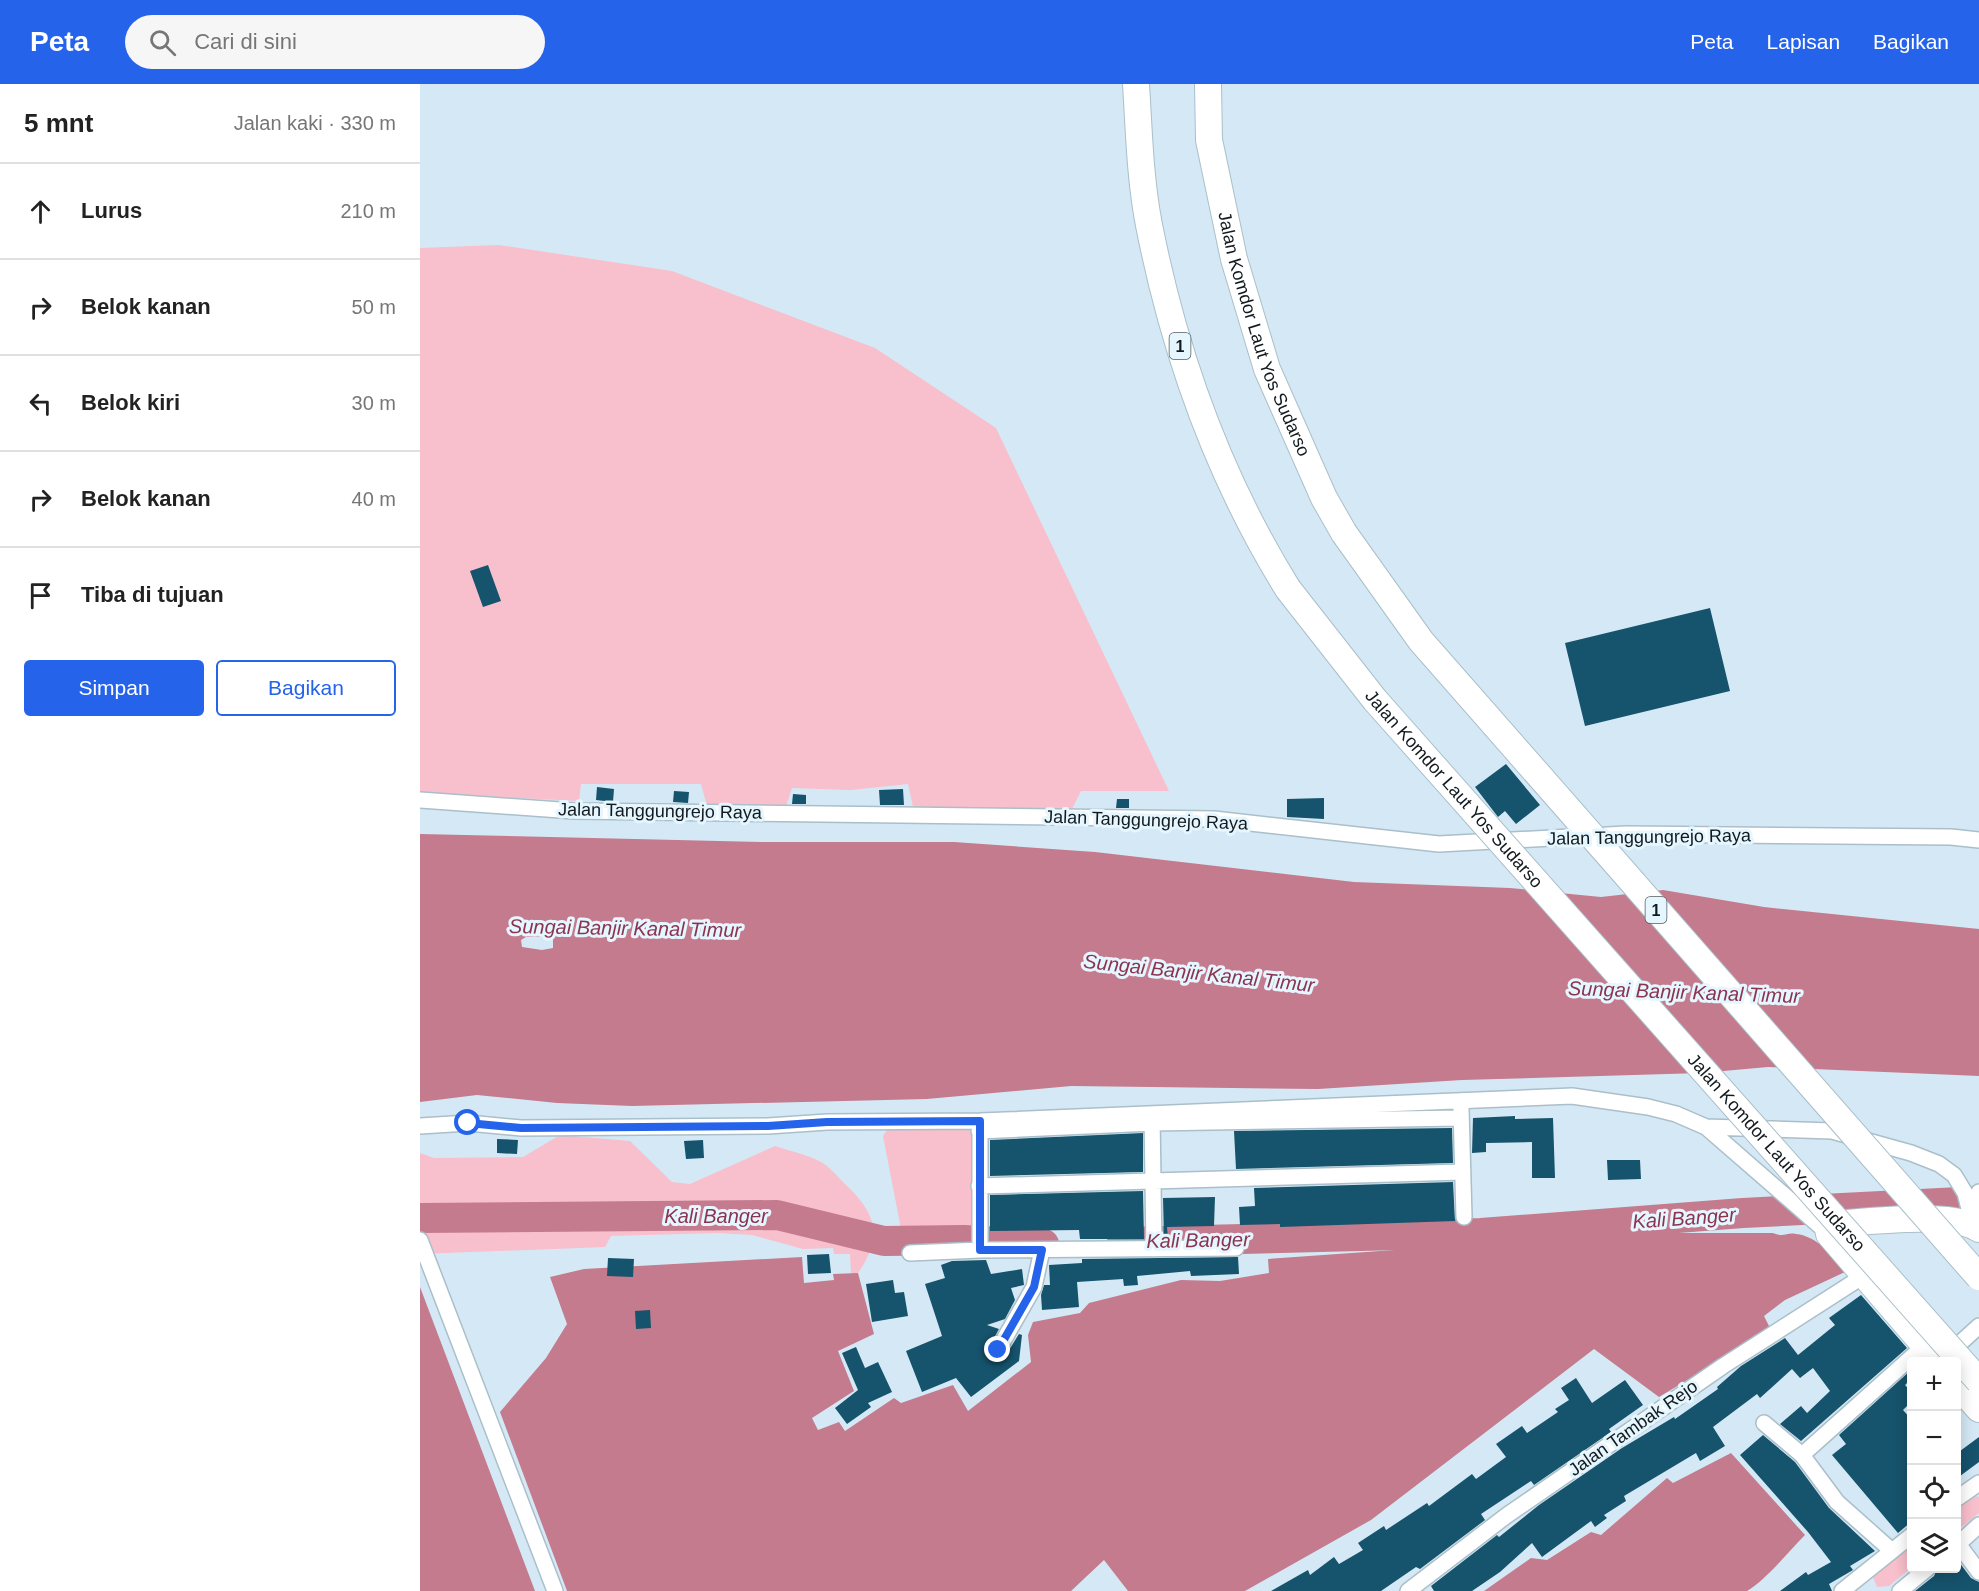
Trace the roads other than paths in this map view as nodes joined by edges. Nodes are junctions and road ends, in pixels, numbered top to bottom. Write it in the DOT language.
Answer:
graph roads {
  1 [pos="1136,84"];
  2 [pos="1209,84"];
  3 [pos="420,800"];
  4 [pos="1979,840"];
  5 [pos="1460,1100"];
  6 [pos="1152,1118"];
  7 [pos="1461,1118"];
  8 [pos="420,1126"];
  9 [pos="980,1126"];
  10 [pos="1706,1127"];
  11 [pos="1463,1172"];
  12 [pos="1153,1180"];
  13 [pos="980,1186"];
  14 [pos="1972,1192"];
  15 [pos="1464,1217"];
  16 [pos="1972,1217"];
  17 [pos="1829,1234"];
  18 [pos="420,1240"];
  19 [pos="1236,1248"];
  20 [pos="1154,1249"];
  21 [pos="980,1250"];
  22 [pos="1042,1250"];
  23 [pos="910,1253"];
  24 [pos="1865,1275"];
  25 [pos="1979,1277"];
  26 [pos="1979,1326"];
  27 [pos="998,1350"];
  28 [pos="1934,1356"];
  29 [pos="1979,1381"];
  30 [pos="1961,1389"];
  31 [pos="1979,1409"];
  32 [pos="1764,1423"];
  33 [pos="1802,1455"];
  34 [pos="1979,1483"];
  35 [pos="1961,1496"];
  36 [pos="1979,1525"];
  37 [pos="1907,1538"];
  38 [pos="1961,1542"];
  39 [pos="1961,1549"];
  40 [pos="1892,1551"];
  41 [pos="1979,1572"];
  42 [pos="1924,1573"];
  43 [pos="1858,1586"];
  44 [pos="1425,1587"];
  45 [pos="555,1591"];
  46 [pos="1408,1591"];
  47 [pos="1842,1591"];
  48 [pos="1900,1591"];
  1 -- 29 [label="highway, Jalan Komdor Laut Yos Sudarso / 1, bridge"];
  2 -- 25 [label="highway, Jalan Komdor Laut Yos Sudarso / 1, bridge"];
  3 -- 4 [label="street, Jalan Tanggungrejo Raya"];
  5 -- 6 [label="street"];
  5 -- 7 [label="street"];
  5 -- 10 [label="street"];
  6 -- 7 [label="street"];
  6 -- 9 [label="street"];
  6 -- 12 [label="street"];
  7 -- 11 [label="street"];
  8 -- 9 [label="street"];
  9 -- 13 [label="street"];
  10 -- 14 [label="street"];
  10 -- 17 [label="street"];
  11 -- 12 [label="street"];
  11 -- 15 [label="street"];
  12 -- 13 [label="street"];
  12 -- 20 [label="street"];
  13 -- 21 [label="street"];
  14 -- 16 [label="street"];
  16 -- 17 [label="highway"];
  17 -- 24 [label="highway"];
  18 -- 45 [label="street"];
  19 -- 20 [label="street"];
  20 -- 22 [label="street"];
  21 -- 22 [label="street"];
  21 -- 23 [label="street"];
  22 -- 27 [label="street"];
  24 -- 28 [label="highway"];
  24 -- 44 [label="street, Jalan Tambak Rejo"];
  26 -- 28 [label="street"];
  28 -- 33 [label="street"];
  30 -- 31 [label="highway"];
  32 -- 33 [label="street"];
  33 -- 40 [label="street"];
  34 -- 35 [label="street"];
  36 -- 38 [label="street"];
  37 -- 40 [label="street"];
  39 -- 41 [label="street"];
  40 -- 43 [label="street"];
  42 -- 48 [label="street"];
  43 -- 47 [label="street"];
  44 -- 46 [label="street, Jalan Tambak Rejo"];
}
